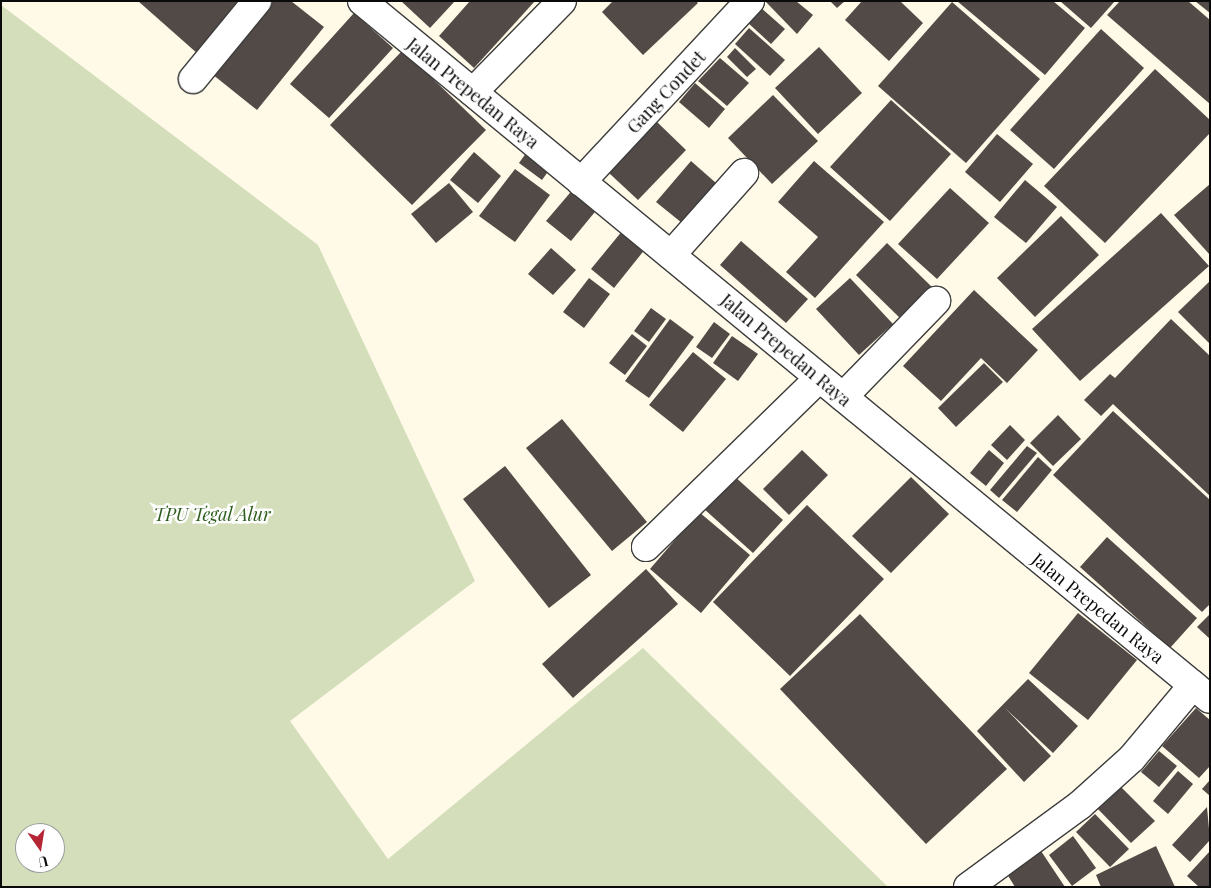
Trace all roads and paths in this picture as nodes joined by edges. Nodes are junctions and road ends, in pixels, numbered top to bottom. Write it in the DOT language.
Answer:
graph roads {
  1 [pos="257,1"];
  2 [pos="362,1"];
  3 [pos="562,1"];
  4 [pos="750,1"];
  5 [pos="193,79"];
  6 [pos="473,92"];
  7 [pos="744,173"];
  8 [pos="582,182"];
  9 [pos="671,255"];
  10 [pos="936,301"];
  11 [pos="819,378"];
  12 [pos="843,397"];
  13 [pos="646,547"];
  14 [pos="1201,692"];
  15 [pos="968,887"];
  1 -- 5 [label="street"];
  2 -- 6 [label="street, Jalan Prepedan Raya"];
  3 -- 6 [label="street"];
  4 -- 8 [label="street, Gang Condet"];
  6 -- 8 [label="street, Jalan Prepedan Raya"];
  7 -- 9 [label="street"];
  8 -- 9 [label="street, Jalan Prepedan Raya"];
  9 -- 11 [label="street, Jalan Prepedan Raya"];
  10 -- 12 [label="street"];
  11 -- 12 [label="street, Jalan Prepedan Raya"];
  11 -- 13 [label="street"];
  12 -- 14 [label="street, Jalan Prepedan Raya"];
  14 -- 15 [label="street"];
}
